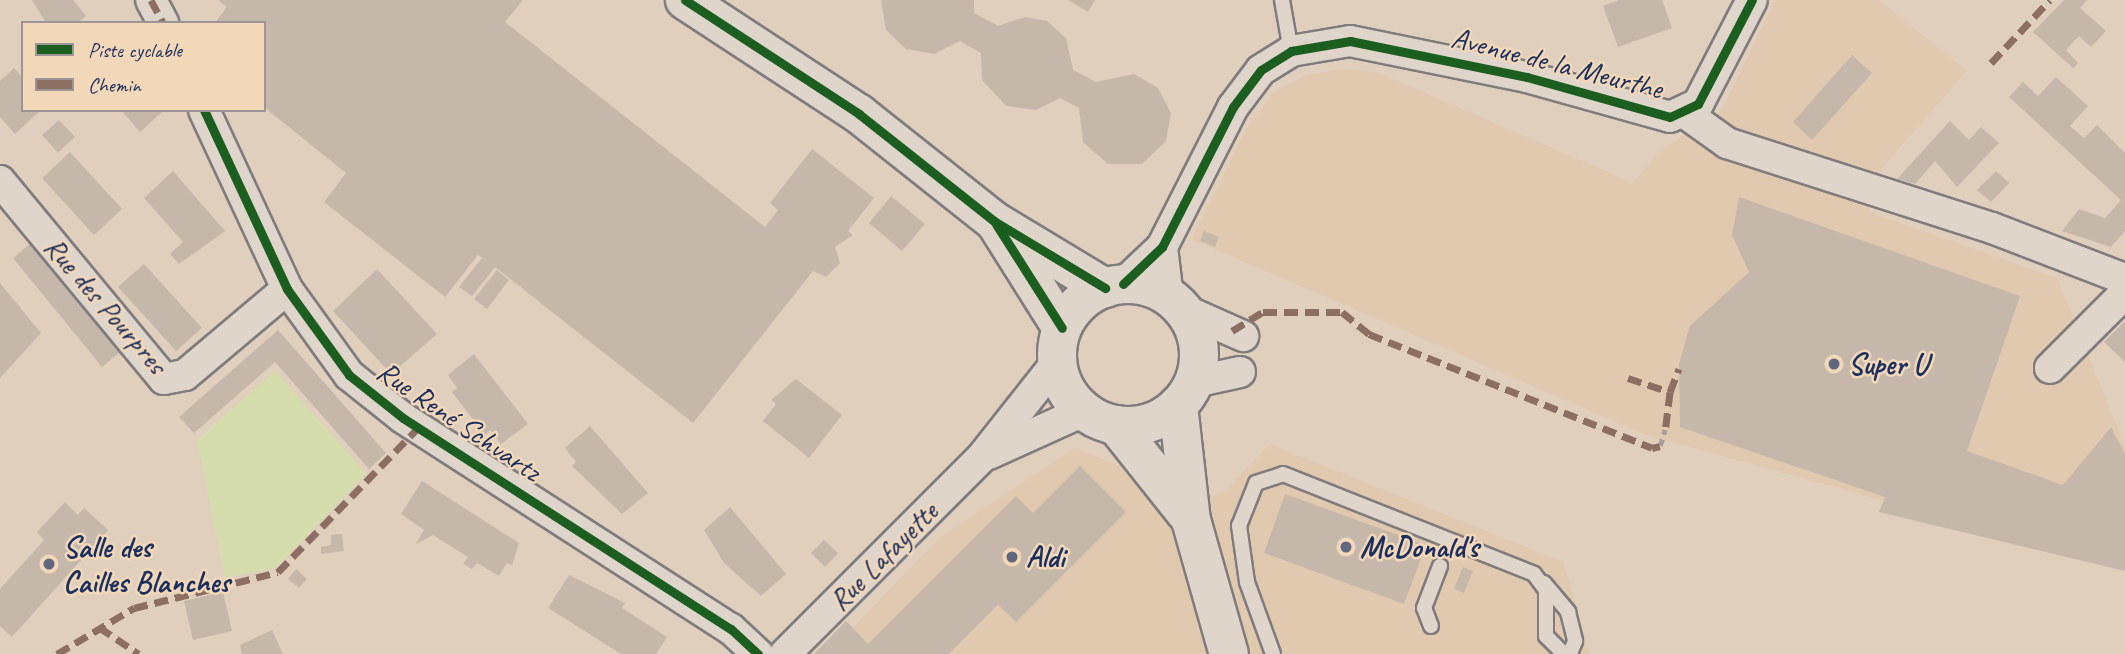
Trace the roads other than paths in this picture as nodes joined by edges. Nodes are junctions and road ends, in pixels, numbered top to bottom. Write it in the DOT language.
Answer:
graph roads {
  1 [pos="151,0"];
  2 [pos="685,0"];
  3 [pos="1282,0"];
  4 [pos="1752,0"];
  5 [pos="162,21"];
  6 [pos="1291,51"];
  7 [pos="205,112"];
  8 [pos="1685,113"];
  9 [pos="0,181"];
  10 [pos="994,221"];
  11 [pos="1162,247"];
  12 [pos="2125,279"];
  13 [pos="1114,286"];
  14 [pos="287,289"];
  15 [pos="2125,293"];
  16 [pos="1175,303"];
  17 [pos="1243,336"];
  18 [pos="1060,345"];
  19 [pos="2050,368"];
  20 [pos="1240,372"];
  21 [pos="1186,394"];
  22 [pos="1100,418"];
  23 [pos="982,457"];
  24 [pos="1191,520"];
  25 [pos="1440,566"];
  26 [pos="1544,583"];
  27 [pos="1431,626"];
  28 [pos="758,654"];
  29 [pos="785,654"];
  30 [pos="1230,654"];
  31 [pos="1273,654"];
  32 [pos="1564,654"];
  33 [pos="1570,654"];
  1 -- 5 [label="street"];
  2 -- 10 [label="street"];
  3 -- 6 [label="lane"];
  4 -- 8 [label="street"];
  6 -- 8 [label="street, Avenue de la Meurthe"];
  6 -- 11 [label="street, Avenue de la Meurthe"];
  7 -- 14 [label="street, Rue René Schvartz"];
  8 -- 12 [label="street, Avenue de la Meurthe"];
  9 -- 14 [label="street, Rue des Pourpres"];
  10 -- 13 [label="street"];
  10 -- 18 [label="street"];
  11 -- 13 [label="street, Avenue de la Meurthe"];
  11 -- 16 [label="street"];
  13 -- 16 [label="street"];
  13 -- 18 [label="street"];
  14 -- 28 [label="street, Rue René Schvartz"];
  15 -- 19 [label="street"];
  16 -- 17 [label="street"];
  16 -- 21 [label="street"];
  18 -- 22 [label="street"];
  18 -- 23 [label="street, Rue Lafayette"];
  20 -- 21 [label="street"];
  21 -- 22 [label="street"];
  21 -- 24 [label="street"];
  22 -- 23 [label="street, Rue Lafayette"];
  22 -- 24 [label="street"];
  23 -- 29 [label="street, Rue Lafayette"];
  24 -- 30 [label="street"];
  25 -- 27 [label="lane"];
  26 -- 31 [label="lane"];
  26 -- 32 [label="lane"];
  26 -- 33 [label="lane"];
}
